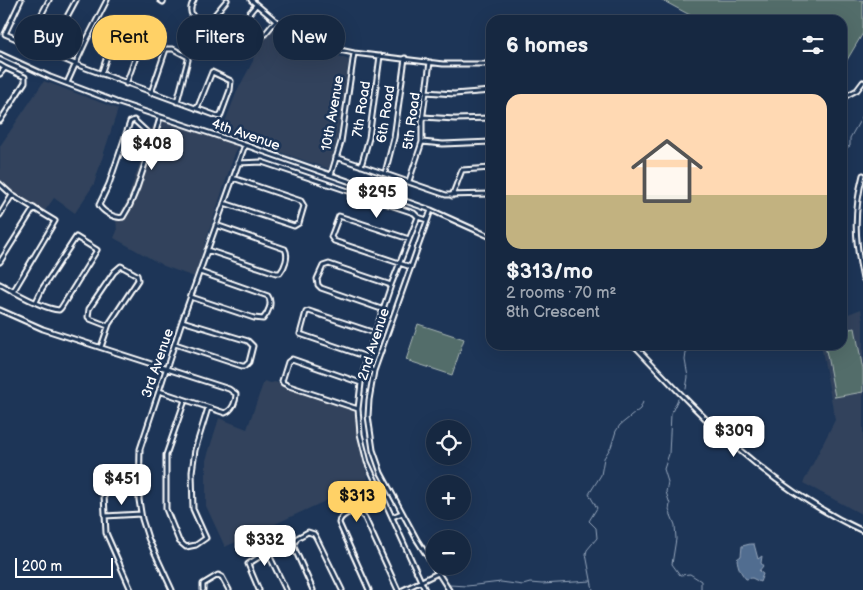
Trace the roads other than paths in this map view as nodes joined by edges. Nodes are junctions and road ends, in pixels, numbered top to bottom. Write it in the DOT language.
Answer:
graph roads {
  1 [pos="21,0"];
  2 [pos="49,0"];
  3 [pos="76,0"];
  4 [pos="107,0"];
  5 [pos="160,0"];
  6 [pos="164,0"];
  7 [pos="194,0"];
  8 [pos="227,0"];
  9 [pos="251,0"];
  10 [pos="256,5"];
  11 [pos="41,15"];
  12 [pos="68,15"];
  13 [pos="273,19"];
  14 [pos="273,24"];
  15 [pos="15,39"];
  16 [pos="345,51"];
  17 [pos="0,54"];
  18 [pos="354,54"];
  19 [pos="380,56"];
  20 [pos="405,58"];
  21 [pos="66,60"];
  22 [pos="430,62"];
  23 [pos="75,64"];
  24 [pos="486,64"];
  25 [pos="0,65"];
  26 [pos="5,68"];
  27 [pos="0,74"];
  28 [pos="101,74"];
  29 [pos="863,82"];
  30 [pos="67,83"];
  31 [pos="126,84"];
  32 [pos="486,91"];
  33 [pos="151,92"];
  34 [pos="426,92"];
  35 [pos="847,95"];
  36 [pos="177,102"];
  37 [pos="197,109"];
  38 [pos="160,117"];
  39 [pos="423,117"];
  40 [pos="486,118"];
  41 [pos="0,121"];
  42 [pos="155,134"];
  43 [pos="422,142"];
  44 [pos="486,142"];
  45 [pos="245,145"];
  46 [pos="336,157"];
  47 [pos="238,163"];
  48 [pos="361,166"];
  49 [pos="486,168"];
  50 [pos="385,173"];
  51 [pos="330,175"];
  52 [pos="863,175"];
  53 [pos="233,178"];
  54 [pos="409,182"];
  55 [pos="0,184"];
  56 [pos="12,194"];
  57 [pos="486,194"];
  58 [pos="452,196"];
  59 [pos="224,203"];
  60 [pos="34,208"];
  61 [pos="431,210"];
  62 [pos="0,215"];
  63 [pos="418,217"];
  64 [pos="427,220"];
  65 [pos="216,225"];
  66 [pos="486,235"];
  67 [pos="409,239"];
  68 [pos="207,250"];
  69 [pos="0,262"];
  70 [pos="400,263"];
  71 [pos="410,267"];
  72 [pos="200,272"];
  73 [pos="863,279"];
  74 [pos="0,284"];
  75 [pos="391,285"];
  76 [pos="13,292"];
  77 [pos="191,297"];
  78 [pos="36,302"];
  79 [pos="0,310"];
  80 [pos="384,310"];
  81 [pos="182,321"];
  82 [pos="108,326"];
  83 [pos="376,333"];
  84 [pos="175,344"];
  85 [pos="101,347"];
  86 [pos="639,350"];
  87 [pos="367,357"];
  88 [pos="365,368"];
  89 [pos="166,369"];
  90 [pos="374,371"];
  91 [pos="361,382"];
  92 [pos="159,391"];
  93 [pos="185,400"];
  94 [pos="208,408"];
  95 [pos="358,409"];
  96 [pos="103,476"];
  97 [pos="402,513"];
  98 [pos="141,514"];
  99 [pos="105,516"];
  100 [pos="392,517"];
  101 [pos="863,531"];
  102 [pos="426,553"];
  103 [pos="434,575"];
  104 [pos="439,575"];
  105 [pos="421,582"];
  106 [pos="131,590"];
  107 [pos="172,590"];
  108 [pos="203,590"];
  109 [pos="229,590"];
  110 [pos="259,590"];
  111 [pos="286,590"];
  112 [pos="313,590"];
  113 [pos="342,590"];
  114 [pos="369,590"];
  115 [pos="398,590"];
  116 [pos="403,590"];
  117 [pos="425,590"];
  118 [pos="449,590"];
  1 -- 15 [label="street"];
  2 -- 11 [label="street"];
  3 -- 12 [label="street"];
  4 -- 23 [label="street"];
  5 -- 6 [label="street"];
  7 -- 8 [label="street"];
  9 -- 10 [label="street"];
  10 -- 13 [label="street"];
  10 -- 14 [label="street"];
  16 -- 18 [label="street"];
  17 -- 30 [label="street, 4th Avenue"];
  18 -- 19 [label="street"];
  18 -- 46 [label="street, 10th Avenue"];
  19 -- 20 [label="street"];
  19 -- 48 [label="street, 7th Road"];
  20 -- 22 [label="street"];
  20 -- 50 [label="street, 6th Road"];
  21 -- 23 [label="street"];
  22 -- 24 [label="street"];
  22 -- 34 [label="street, 5th Road"];
  23 -- 28 [label="street"];
  23 -- 30 [label="street"];
  25 -- 26 [label="street"];
  26 -- 27 [label="street"];
  26 -- 41 [label="street"];
  28 -- 31 [label="street"];
  28 -- 31 [label="street"];
  29 -- 35 [label="street"];
  30 -- 38 [label="street, 4th Avenue"];
  31 -- 33 [label="street"];
  32 -- 34 [label="street"];
  33 -- 36 [label="street"];
  33 -- 36 [label="street"];
  34 -- 39 [label="street, 5th Road"];
  36 -- 37 [label="street"];
  37 -- 37 [label="street"];
  38 -- 42 [label="street"];
  38 -- 45 [label="street, 4th Avenue"];
  39 -- 40 [label="street"];
  39 -- 43 [label="street, 5th Road"];
  42 -- 42 [label="street"];
  43 -- 44 [label="street"];
  43 -- 54 [label="street, 5th Road"];
  45 -- 47 [label="street, 3rd Avenue"];
  45 -- 51 [label="street, 4th Avenue"];
  46 -- 48 [label="street"];
  46 -- 51 [label="street, 10th Avenue"];
  47 -- 53 [label="street, 3rd Avenue"];
  47 -- 63 [label="street"];
  48 -- 50 [label="street"];
  49 -- 58 [label="street"];
  50 -- 54 [label="street"];
  51 -- 61 [label="street, 4th Avenue"];
  52 -- 73 [label="street"];
  53 -- 59 [label="street, 3rd Avenue"];
  53 -- 59 [label="street"];
  54 -- 58 [label="street"];
  55 -- 56 [label="street"];
  56 -- 60 [label="street"];
  56 -- 62 [label="street"];
  57 -- 58 [label="street"];
  59 -- 65 [label="street, 3rd Avenue"];
  60 -- 69 [label="street"];
  60 -- 76 [label="street"];
  61 -- 64 [label="street, 2nd Avenue"];
  61 -- 66 [label="street, 4th Avenue"];
  63 -- 64 [label="street"];
  63 -- 67 [label="street"];
  64 -- 71 [label="street, 2nd Avenue"];
  65 -- 68 [label="street, 3rd Avenue"];
  65 -- 68 [label="street"];
  67 -- 70 [label="street"];
  67 -- 70 [label="street"];
  68 -- 72 [label="street, 3rd Avenue"];
  70 -- 71 [label="street"];
  70 -- 75 [label="street"];
  71 -- 90 [label="street, 2nd Avenue"];
  72 -- 77 [label="street, 3rd Avenue"];
  72 -- 77 [label="street"];
  74 -- 76 [label="street"];
  75 -- 80 [label="street"];
  75 -- 80 [label="street"];
  76 -- 78 [label="street"];
  77 -- 81 [label="street, 3rd Avenue"];
  78 -- 78 [label="street"];
  79 -- 85 [label="street"];
  80 -- 83 [label="street"];
  81 -- 84 [label="street, 3rd Avenue"];
  81 -- 84 [label="street"];
  82 -- 82 [label="street"];
  82 -- 85 [label="street"];
  83 -- 87 [label="street"];
  83 -- 87 [label="street"];
  84 -- 89 [label="street, 3rd Avenue"];
  85 -- 89 [label="street"];
  86 -- 101 [label="street"];
  87 -- 88 [label="street"];
  88 -- 90 [label="street"];
  88 -- 91 [label="street"];
  89 -- 92 [label="street, 3rd Avenue"];
  89 -- 94 [label="street"];
  90 -- 97 [label="street, 2nd Avenue"];
  91 -- 95 [label="street"];
  91 -- 95 [label="street"];
  92 -- 93 [label="street"];
  92 -- 98 [label="street, 3rd Avenue"];
  93 -- 94 [label="street"];
  93 -- 94 [label="street"];
  95 -- 100 [label="street"];
  96 -- 99 [label="street"];
  97 -- 100 [label="street"];
  97 -- 102 [label="street, 2nd Avenue"];
  98 -- 99 [label="street"];
  98 -- 107 [label="street, 3rd Avenue"];
  99 -- 106 [label="street"];
  100 -- 105 [label="street"];
  103 -- 105 [label="street"];
  104 -- 118 [label="street, 2nd Avenue"];
  105 -- 116 [label="street"];
  105 -- 117 [label="street"];
  108 -- 109 [label="street"];
  110 -- 111 [label="street"];
  112 -- 113 [label="street"];
  114 -- 115 [label="street"];
}
